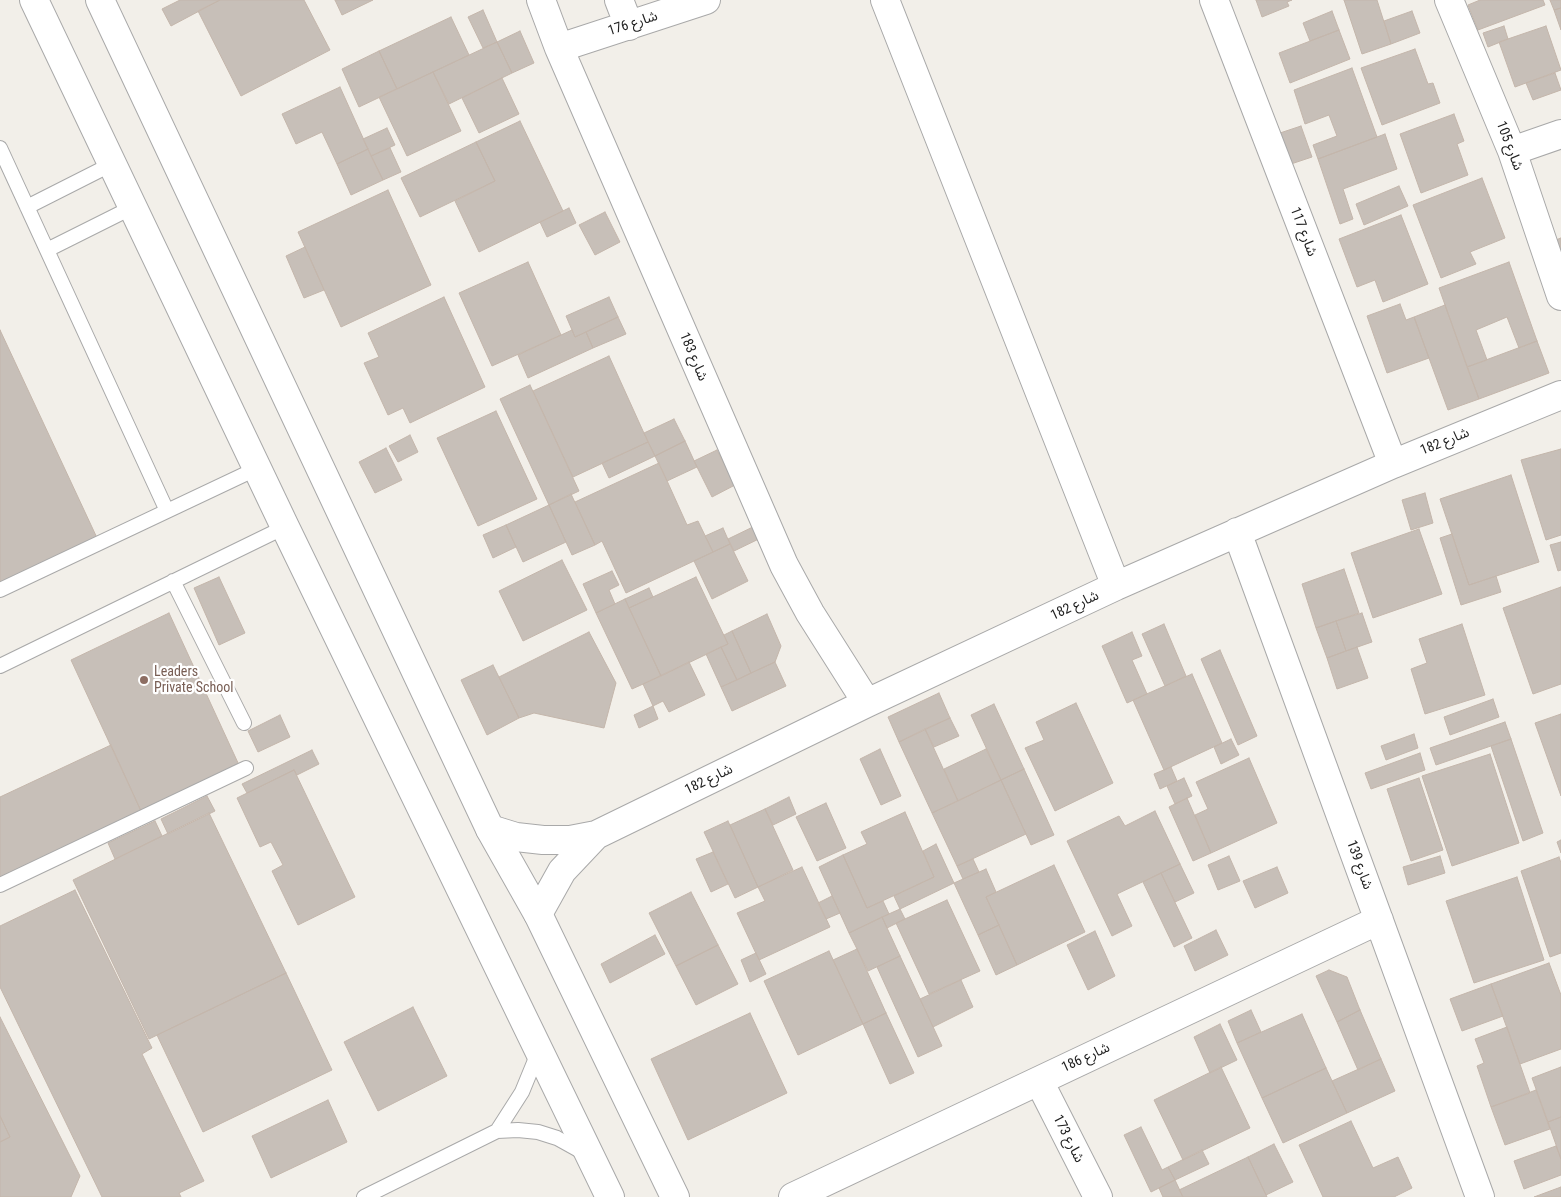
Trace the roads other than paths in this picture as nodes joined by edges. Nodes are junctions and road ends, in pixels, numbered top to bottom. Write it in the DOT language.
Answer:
graph roads {
  1 [pos="34,0"];
  2 [pos="100,0"];
  3 [pos="541,0"];
  4 [pos="619,0"];
  5 [pos="706,0"];
  6 [pos="884,0"];
  7 [pos="1214,0"];
  8 [pos="1449,0"];
  9 [pos="629,26"];
  10 [pos="559,48"];
  11 [pos="1561,134"];
  12 [pos="0,148"];
  13 [pos="1512,151"];
  14 [pos="112,164"];
  15 [pos="27,207"];
  16 [pos="133,207"];
  17 [pos="47,250"];
  18 [pos="1561,296"];
  19 [pos="1561,395"];
  20 [pos="1393,464"];
  21 [pos="258,468"];
  22 [pos="167,511"];
  23 [pos="285,527"];
  24 [pos="1237,532"];
  25 [pos="173,581"];
  26 [pos="1116,586"];
  27 [pos="0,590"];
  28 [pos="0,666"];
  29 [pos="867,703"];
  30 [pos="244,723"];
  31 [pos="246,768"];
  32 [pos="490,829"];
  33 [pos="596,835"];
  34 [pos="0,885"];
  35 [pos="538,914"];
  36 [pos="1379,920"];
  37 [pos="540,1050"];
  38 [pos="1039,1081"];
  39 [pos="497,1131"];
  40 [pos="592,1159"];
  41 [pos="676,1196"];
  42 [pos="364,1197"];
  43 [pos="610,1197"];
  44 [pos="793,1197"];
  45 [pos="1098,1197"];
  46 [pos="1480,1197"];
  1 -- 14 [label="street"];
  2 -- 32 [label="street"];
  3 -- 10 [label="street, شارع 183"];
  4 -- 9 [label="street"];
  5 -- 9 [label="street, شارع 176"];
  6 -- 26 [label="street"];
  7 -- 20 [label="street, شارع 117"];
  8 -- 13 [label="street, شارع 105"];
  9 -- 10 [label="street, شارع 176"];
  10 -- 29 [label="street, شارع 183"];
  11 -- 13 [label="street"];
  12 -- 15 [label="lane"];
  13 -- 18 [label="street, شارع 105"];
  14 -- 15 [label="lane"];
  14 -- 16 [label="street"];
  15 -- 17 [label="lane"];
  16 -- 17 [label="lane"];
  16 -- 21 [label="street"];
  17 -- 22 [label="lane"];
  19 -- 20 [label="street, شارع 182"];
  20 -- 24 [label="street, شارع 182"];
  21 -- 22 [label="lane"];
  21 -- 23 [label="street"];
  22 -- 27 [label="lane"];
  23 -- 25 [label="lane"];
  23 -- 37 [label="street"];
  24 -- 26 [label="street, شارع 182"];
  24 -- 36 [label="street, شارع 139"];
  25 -- 28 [label="lane"];
  25 -- 30 [label="lane"];
  26 -- 29 [label="street, شارع 182"];
  29 -- 33 [label="street, شارع 182"];
  31 -- 34 [label="lane"];
  32 -- 33 [label="street, شارع 182"];
  32 -- 35 [label="street"];
  33 -- 35 [label="street, شارع 182"];
  35 -- 41 [label="street"];
  36 -- 38 [label="street, شارع 186"];
  36 -- 46 [label="street, شارع 139"];
  37 -- 39 [label="lane"];
  37 -- 40 [label="street"];
  38 -- 44 [label="street, شارع 186"];
  38 -- 45 [label="street, شارع 173"];
  39 -- 40 [label="lane"];
  39 -- 42 [label="lane"];
  40 -- 43 [label="street"];
}
